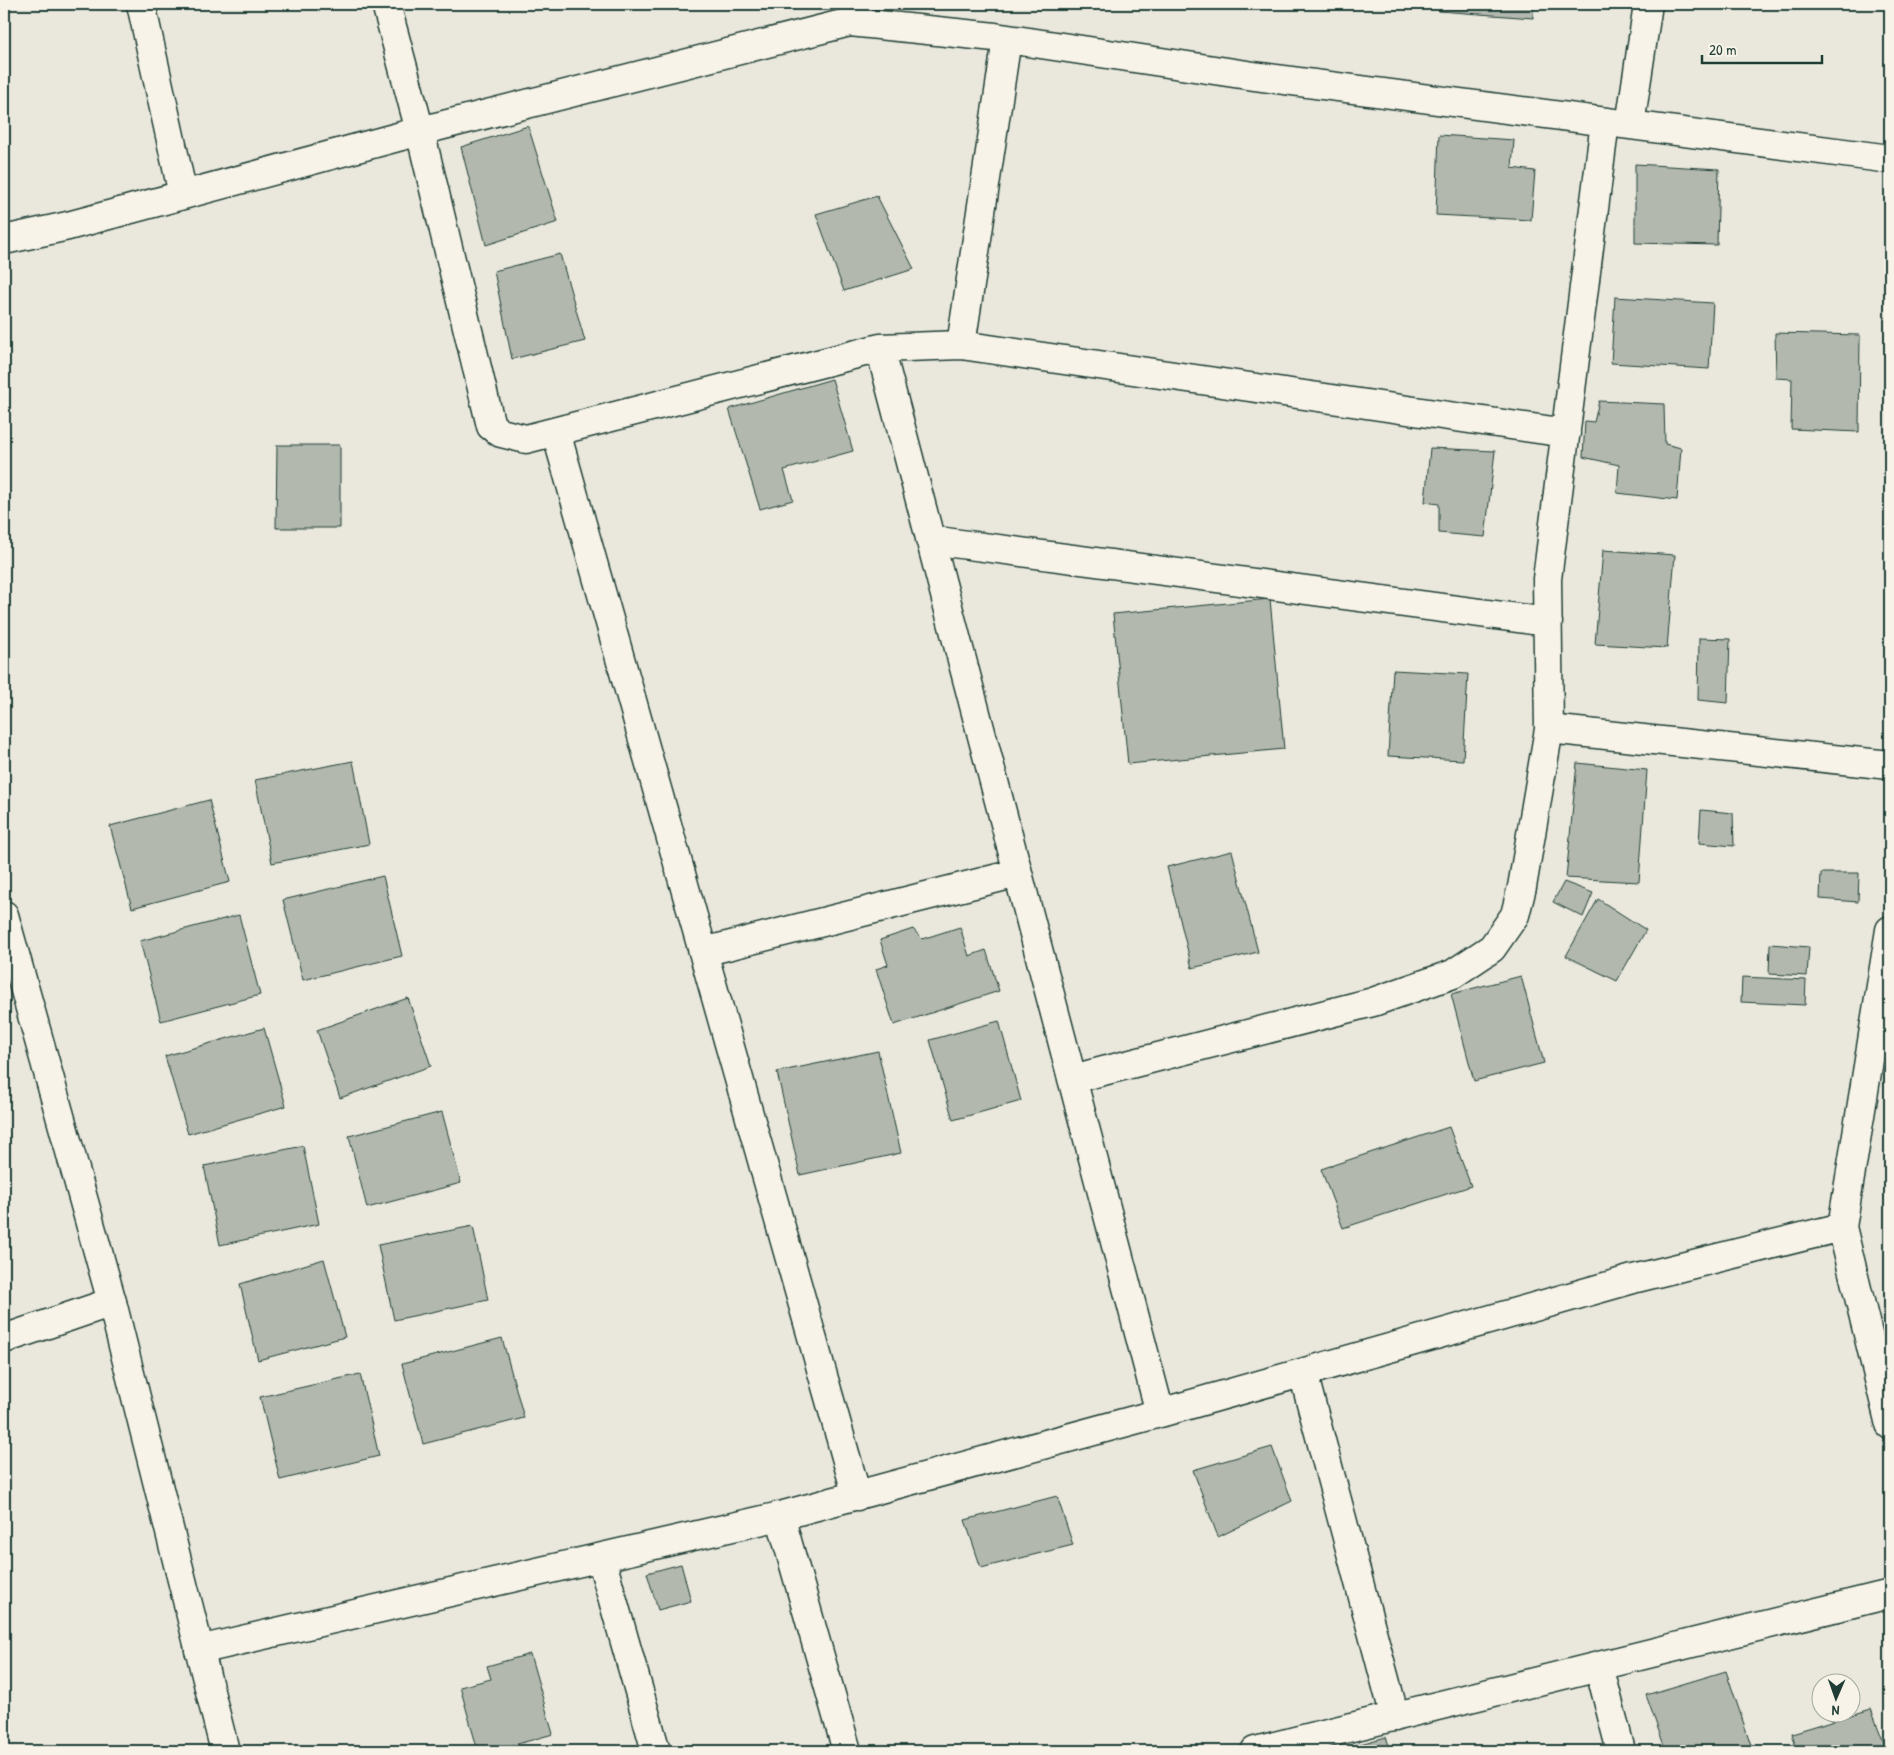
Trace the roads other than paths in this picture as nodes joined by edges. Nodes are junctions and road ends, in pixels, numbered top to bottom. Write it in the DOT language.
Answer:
graph roads {
  1 [pos="141,4"];
  2 [pos="386,4"];
  3 [pos="1648,4"];
  4 [pos="852,13"];
  5 [pos="1007,39"];
  6 [pos="1617,123"];
  7 [pos="420,131"];
  8 [pos="1890,159"];
  9 [pos="183,195"];
  10 [pos="4,240"];
  11 [pos="961,345"];
  12 [pos="880,348"];
  13 [pos="556,432"];
  14 [pos="1566,433"];
  15 [pos="930,540"];
  16 [pos="1548,622"];
  17 [pos="1549,728"];
  18 [pos="1890,765"];
  19 [pos="1018,873"];
  20 [pos="4,915"];
  21 [pos="1890,930"];
  22 [pos="703,952"];
  23 [pos="1072,1079"];
  24 [pos="1842,1227"];
  25 [pos="112,1302"];
  26 [pos="4,1339"];
  27 [pos="1303,1373"];
  28 [pos="1160,1413"];
  29 [pos="1890,1425"];
  30 [pos="857,1496"];
  31 [pos="780,1516"];
  32 [pos="600,1558"];
  33 [pos="1890,1594"];
  34 [pos="199,1650"];
  35 [pos="1599,1666"];
  36 [pos="1395,1717"];
  37 [pos="225,1751"];
  38 [pos="656,1751"];
  39 [pos="847,1751"];
  40 [pos="1255,1751"];
  41 [pos="1621,1751"];
  1 -- 9 [label="street"];
  2 -- 7 [label="street"];
  3 -- 6 [label="street"];
  4 -- 5 [label="street"];
  4 -- 7 [label="street"];
  5 -- 6 [label="street"];
  5 -- 11 [label="street"];
  6 -- 8 [label="street"];
  6 -- 14 [label="street"];
  7 -- 9 [label="street"];
  7 -- 13 [label="street"];
  9 -- 10 [label="street"];
  11 -- 12 [label="street"];
  11 -- 14 [label="street"];
  12 -- 13 [label="street"];
  12 -- 15 [label="street"];
  13 -- 22 [label="street"];
  14 -- 16 [label="street"];
  15 -- 16 [label="street"];
  15 -- 19 [label="street"];
  16 -- 17 [label="street"];
  17 -- 18 [label="street"];
  17 -- 23 [label="street"];
  19 -- 22 [label="street"];
  19 -- 23 [label="street"];
  20 -- 25 [label="street"];
  21 -- 24 [label="street"];
  22 -- 30 [label="street"];
  23 -- 28 [label="street"];
  24 -- 27 [label="street"];
  24 -- 29 [label="street"];
  25 -- 26 [label="street"];
  25 -- 34 [label="street"];
  27 -- 28 [label="street"];
  27 -- 36 [label="street"];
  28 -- 30 [label="street"];
  30 -- 31 [label="street"];
  31 -- 32 [label="street"];
  31 -- 39 [label="street"];
  32 -- 34 [label="street"];
  32 -- 38 [label="street"];
  33 -- 35 [label="street"];
  34 -- 37 [label="street"];
  35 -- 36 [label="street"];
  35 -- 41 [label="street"];
  36 -- 40 [label="street"];
}
